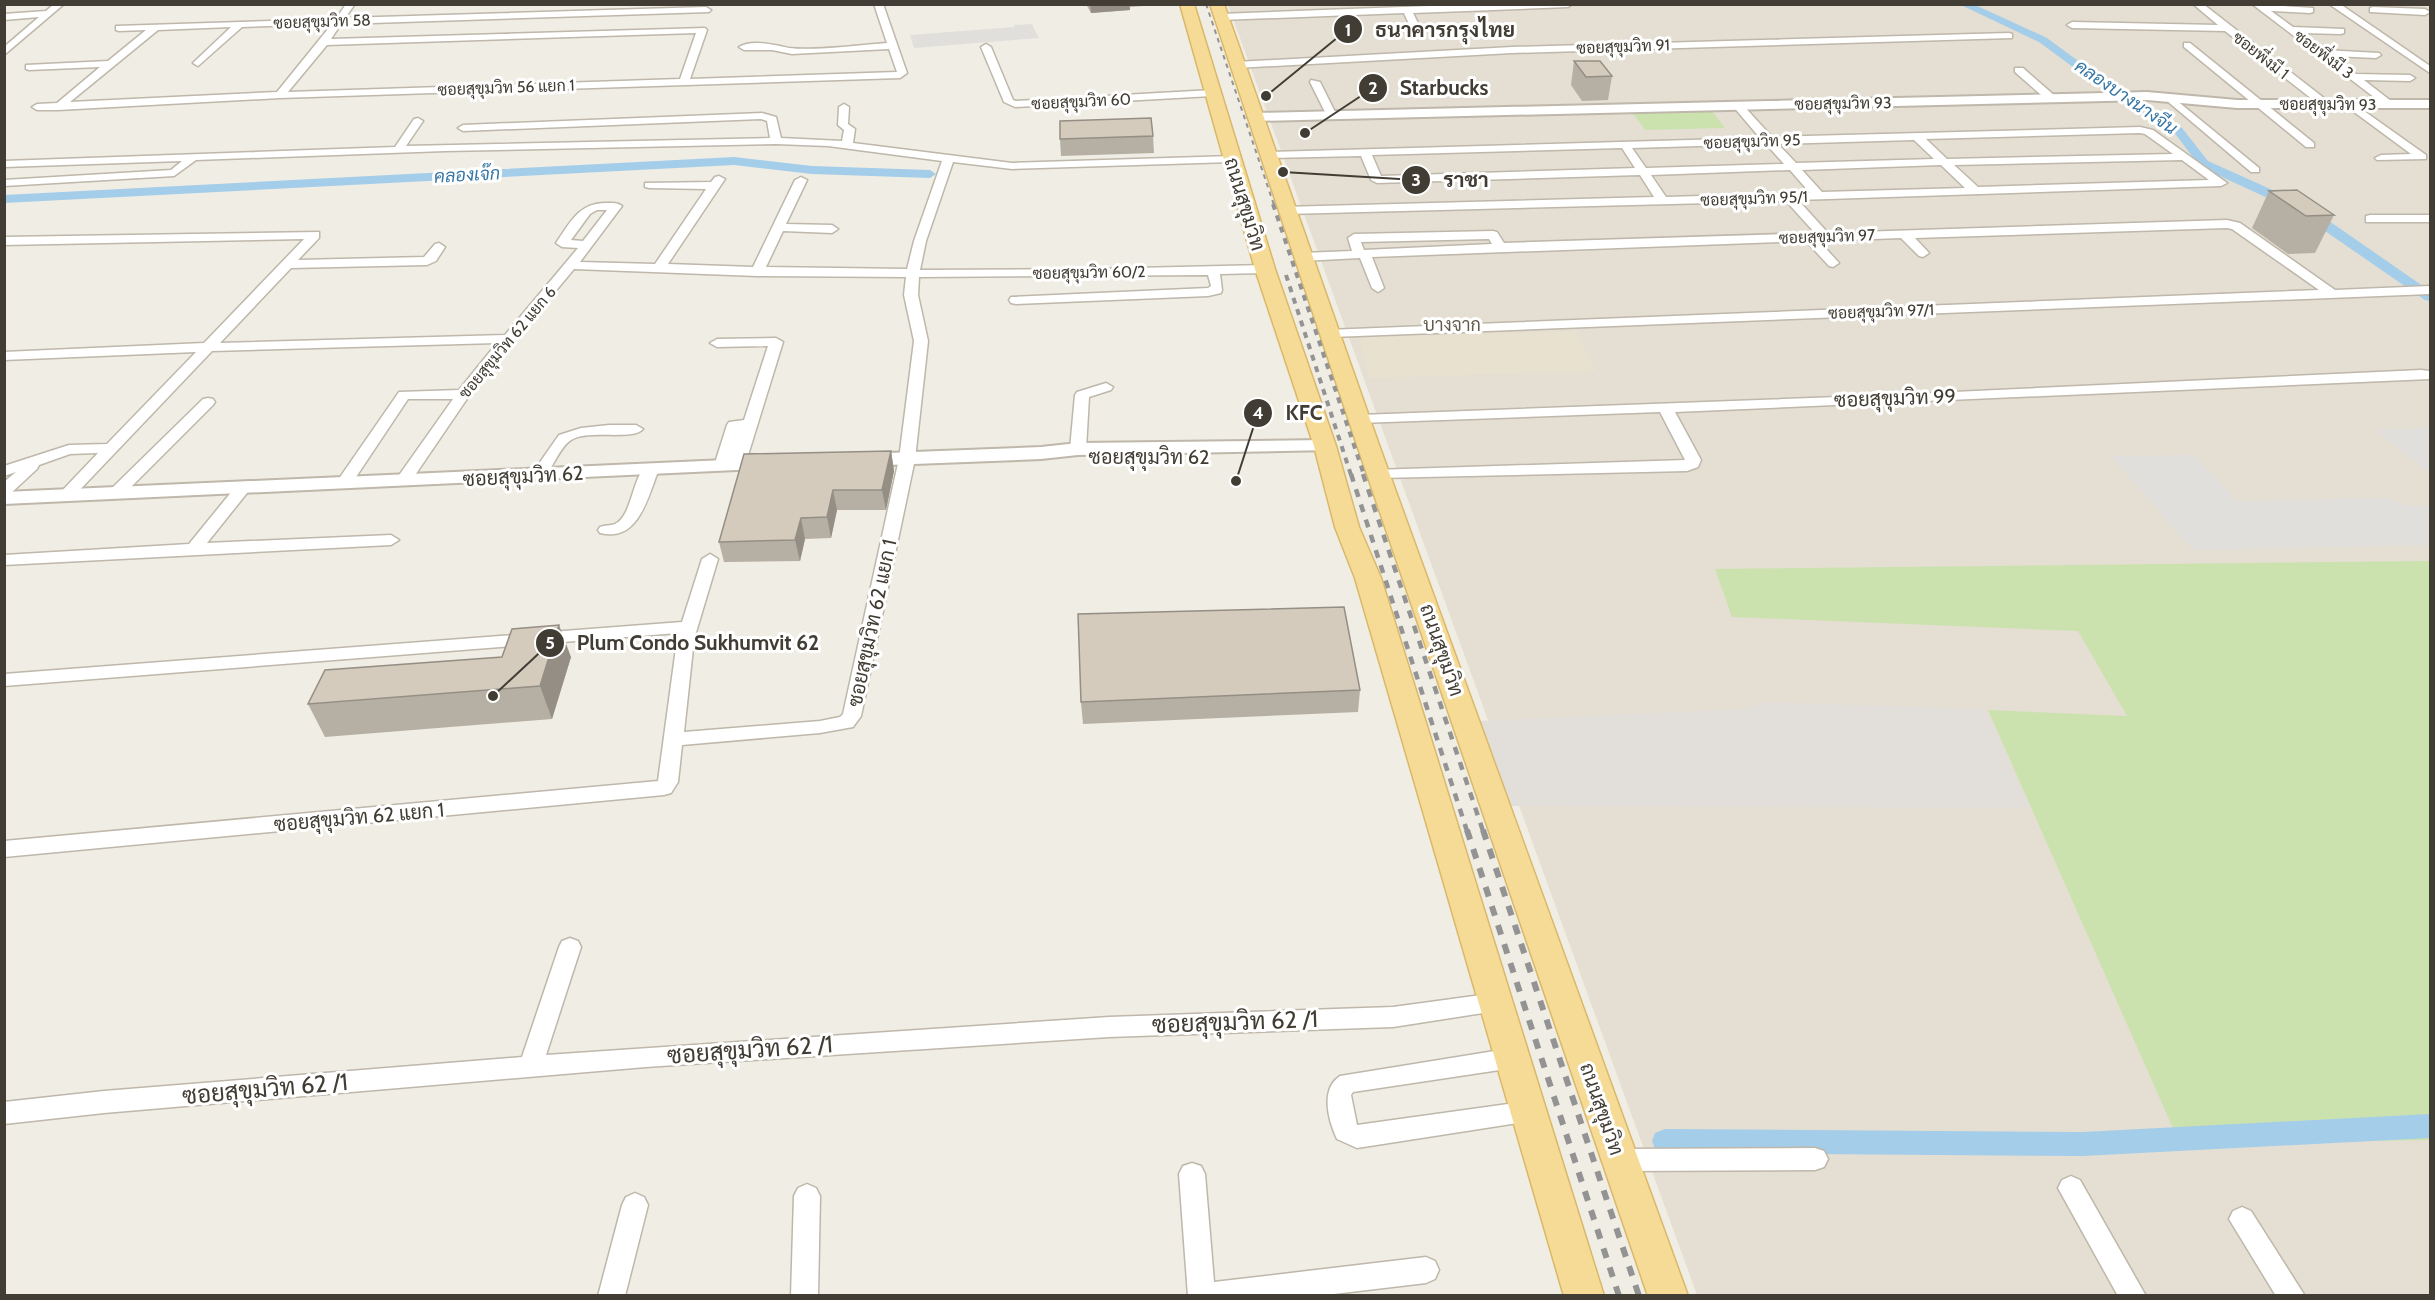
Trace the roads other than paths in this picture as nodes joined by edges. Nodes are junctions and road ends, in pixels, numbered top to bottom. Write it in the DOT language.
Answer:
graph roads {
  1 [pos="60,4"];
  2 [pos="351,4"];
  3 [pos="878,4"];
  4 [pos="1187,4"];
  5 [pos="1239,4"];
  6 [pos="1568,4"];
  7 [pos="2197,4"];
  8 [pos="2333,4"];
  9 [pos="2413,4"];
  10 [pos="1550,5"];
  11 [pos="1474,6"];
  12 [pos="1421,7"];
  13 [pos="2259,7"];
  14 [pos="25,8"];
  15 [pos="1364,8"];
  16 [pos="4,9"];
  17 [pos="1295,9"];
  18 [pos="706,10"];
  19 [pos="1407,10"];
  20 [pos="2310,10"];
  21 [pos="2373,10"];
  22 [pos="1219,11"];
  23 [pos="48,14"];
  24 [pos="2428,14"];
  25 [pos="4,17"];
  26 [pos="339,20"];
  27 [pos="241,23"];
  28 [pos="157,26"];
  29 [pos="2072,26"];
  30 [pos="119,28"];
  31 [pos="2227,28"];
  32 [pos="2290,30"];
  33 [pos="30,31"];
  34 [pos="13,32"];
  35 [pos="2341,32"];
  36 [pos="1418,33"];
  37 [pos="2009,36"];
  38 [pos="324,42"];
  39 [pos="2187,45"];
  40 [pos="891,46"];
  41 [pos="744,47"];
  42 [pos="986,47"];
  43 [pos="4,52"];
  44 [pos="2322,53"];
  45 [pos="2376,55"];
  46 [pos="198,63"];
  47 [pos="110,64"];
  48 [pos="1236,65"];
  49 [pos="29,68"];
  50 [pos="2019,70"];
  51 [pos="2430,70"];
  52 [pos="2354,77"];
  53 [pos="2410,78"];
  54 [pos="684,82"];
  55 [pos="1315,82"];
  56 [pos="1212,93"];
  57 [pos="280,95"];
  58 [pos="2051,98"];
  59 [pos="2170,98"];
  60 [pos="2258,104"];
  61 [pos="2325,104"];
  62 [pos="2350,104"];
  63 [pos="2430,104"];
  64 [pos="1737,105"];
  65 [pos="2391,105"];
  66 [pos="57,106"];
  67 [pos="38,107"];
  68 [pos="844,107"];
  69 [pos="1331,114"];
  70 [pos="470,117"];
  71 [pos="1255,117"];
  72 [pos="418,121"];
  73 [pos="463,128"];
  74 [pos="1916,136"];
  75 [pos="776,141"];
  76 [pos="1769,141"];
  77 [pos="848,145"];
  78 [pos="1625,145"];
  79 [pos="2310,145"];
  80 [pos="445,148"];
  81 [pos="398,150"];
  82 [pos="1365,152"];
  83 [pos="1267,154"];
  84 [pos="949,158"];
  85 [pos="2185,158"];
  86 [pos="2381,158"];
  87 [pos="191,159"];
  88 [pos="1232,159"];
  89 [pos="1522,161"];
  90 [pos="1942,162"];
  91 [pos="4,164"];
  92 [pos="1791,166"];
  93 [pos="2255,170"];
  94 [pos="1642,171"];
  95 [pos="801,180"];
  96 [pos="4,183"];
  97 [pos="2221,183"];
  98 [pos="649,185"];
  99 [pos="1975,191"];
  100 [pos="1819,196"];
  101 [pos="1789,198"];
  102 [pos="1663,201"];
  103 [pos="1287,210"];
  104 [pos="2370,219"];
  105 [pos="2430,219"];
  106 [pos="778,227"];
  107 [pos="832,229"];
  108 [pos="1904,234"];
  109 [pos="1824,236"];
  110 [pos="1809,237"];
  111 [pos="4,241"];
  112 [pos="586,245"];
  113 [pos="439,247"];
  114 [pos="1500,247"];
  115 [pos="1923,253"];
  116 [pos="1362,254"];
  117 [pos="1302,257"];
  118 [pos="1833,262"];
  119 [pos="287,264"];
  120 [pos="571,265"];
  121 [pos="659,268"];
  122 [pos="1265,269"];
  123 [pos="1213,271"];
  124 [pos="757,272"];
  125 [pos="914,273"];
  126 [pos="1378,288"];
  127 [pos="2430,290"];
  128 [pos="2331,293"];
  129 [pos="1016,300"];
  130 [pos="1332,333"];
  131 [pos="509,339"];
  132 [pos="717,343"];
  133 [pos="206,347"];
  134 [pos="4,356"];
  135 [pos="2430,375"];
  136 [pos="1106,387"];
  137 [pos="463,394"];
  138 [pos="208,402"];
  139 [pos="1665,407"];
  140 [pos="1360,419"];
  141 [pos="636,429"];
  142 [pos="110,448"];
  143 [pos="1078,449"];
  144 [pos="1327,452"];
  145 [pos="1041,453"];
  146 [pos="1373,458"];
  147 [pos="907,459"];
  148 [pos="839,461"];
  149 [pos="35,463"];
  150 [pos="794,463"];
  151 [pos="729,465"];
  152 [pos="651,469"];
  153 [pos="4,471"];
  154 [pos="539,475"];
  155 [pos="403,481"];
  156 [pos="344,483"];
  157 [pos="243,488"];
  158 [pos="4,491"];
  159 [pos="116,492"];
  160 [pos="67,495"];
  161 [pos="4,498"];
  162 [pos="606,530"];
  163 [pos="391,540"];
  164 [pos="194,549"];
  165 [pos="710,559"];
  166 [pos="4,560"];
  167 [pos="689,627"];
  168 [pos="4,680"];
  169 [pos="673,740"];
  170 [pos="4,849"];
  171 [pos="570,947"];
  172 [pos="1496,1002"];
  173 [pos="1513,1058"];
  174 [pos="531,1066"];
  175 [pos="1529,1112"];
  176 [pos="4,1113"];
  177 [pos="1815,1159"];
  178 [pos="1620,1160"];
  179 [pos="1192,1174"];
  180 [pos="2071,1188"];
  181 [pos="807,1196"];
  182 [pos="635,1205"];
  183 [pos="2242,1219"];
  184 [pos="1426,1270"];
  185 [pos="611,1296"];
  186 [pos="804,1296"];
  187 [pos="1584,1296"];
  188 [pos="1668,1296"];
  189 [pos="2133,1296"];
  190 [pos="2292,1296"];
  1 -- 23 [label="street"];
  2 -- 26 [label="street"];
  3 -- 40 [label="street, ซอยสุขุมวิท 56 แยก 1"];
  4 -- 56 [label="main road, ถนนสุขุมวิท"];
  5 -- 17 [label="street"];
  6 -- 10 [label="street"];
  7 -- 31 [label="street, ซอยพึ่งมี 1"];
  8 -- 51 [label="street"];
  9 -- 24 [label="street"];
  10 -- 11 [label="street"];
  11 -- 12 [label="street"];
  12 -- 19 [label="street"];
  13 -- 20 [label="street"];
  13 -- 32 [label="street, ซอยพึ่งมี 3"];
  14 -- 16 [label="street"];
  15 -- 17 [label="street"];
  15 -- 19 [label="street"];
  17 -- 22 [label="street"];
  18 -- 26 [label="street, ซอยสุขุมวิท 58"];
  19 -- 36 [label="street"];
  21 -- 24 [label="street"];
  22 -- 48 [label="main road, ถนนสุขุมวิท"];
  23 -- 25 [label="street"];
  23 -- 33 [label="street"];
  26 -- 27 [label="street, ซอยสุขุมวิท 58"];
  26 -- 38 [label="street"];
  27 -- 28 [label="street, ซอยสุขุมวิท 58"];
  27 -- 46 [label="street"];
  28 -- 30 [label="street, ซอยสุขุมวิท 58"];
  28 -- 47 [label="street"];
  29 -- 31 [label="street"];
  31 -- 61 [label="street, ซอยพึ่งมี 1"];
  32 -- 35 [label="street"];
  32 -- 44 [label="street, ซอยพึ่งมี 3"];
  33 -- 34 [label="street"];
  33 -- 43 [label="street"];
  37 -- 48 [label="street, ซอยสุขุมวิท 91"];
  38 -- 54 [label="street, ซอยสุขุมวิท 58"];
  38 -- 57 [label="street"];
  39 -- 60 [label="street"];
  40 -- 41 [label="street"];
  40 -- 54 [label="street, ซอยสุขุมวิท 56 แยก 1"];
  42 -- 56 [label="street, ซอยสุขุมวิท 60"];
  44 -- 45 [label="street"];
  44 -- 52 [label="street, ซอยพึ่งมี 3"];
  47 -- 49 [label="street"];
  47 -- 66 [label="street"];
  48 -- 71 [label="main road, ถนนสุขุมวิท"];
  50 -- 58 [label="street"];
  52 -- 53 [label="street"];
  52 -- 65 [label="street, ซอยพึ่งมี 3"];
  54 -- 57 [label="street, ซอยสุขุมวิท 56 แยก 1"];
  55 -- 69 [label="street"];
  56 -- 88 [label="main road, ถนนสุขุมวิท"];
  57 -- 66 [label="street, ซอยสุขุมวิท 56 แยก 1"];
  58 -- 59 [label="street, ซอยสุขุมวิท 93"];
  58 -- 64 [label="street, ซอยสุขุมวิท 93"];
  59 -- 60 [label="street, ซอยสุขุมวิท 93"];
  59 -- 93 [label="street"];
  60 -- 61 [label="street, ซอยสุขุมวิท 93"];
  60 -- 79 [label="street"];
  61 -- 62 [label="street, ซอยสุขุมวิท 93"];
  62 -- 65 [label="street, ซอยสุขุมวิท 93"];
  62 -- 86 [label="street"];
  63 -- 65 [label="street, ซอยสุขุมวิท 93"];
  64 -- 69 [label="street, ซอยสุขุมวิท 93"];
  64 -- 76 [label="street"];
  66 -- 67 [label="street, ซอยสุขุมวิท 56 แยก 1"];
  68 -- 77 [label="street"];
  69 -- 71 [label="street, ซอยสุขุมวิท 93"];
  70 -- 73 [label="street"];
  71 -- 83 [label="main road, ถนนสุขุมวิท"];
  72 -- 81 [label="street"];
  73 -- 75 [label="street"];
  73 -- 80 [label="street"];
  74 -- 76 [label="street, ซอยสุขุมวิท 95"];
  74 -- 85 [label="street, ซอยสุขุมวิท 95"];
  74 -- 90 [label="street"];
  75 -- 77 [label="street"];
  75 -- 80 [label="street"];
  76 -- 78 [label="street, ซอยสุขุมวิท 95"];
  76 -- 92 [label="street"];
  77 -- 84 [label="street"];
  78 -- 89 [label="street, ซอยสุขุมวิท 95"];
  78 -- 94 [label="street"];
  80 -- 81 [label="street"];
  81 -- 87 [label="street"];
  82 -- 83 [label="street, ซอยสุขุมวิท 95"];
  82 -- 89 [label="street, ซอยสุขุมวิท 95"];
  82 -- 89 [label="street"];
  83 -- 103 [label="main road, ถนนสุขุมวิท"];
  84 -- 88 [label="street"];
  84 -- 125 [label="street"];
  85 -- 90 [label="street"];
  85 -- 97 [label="street, ซอยสุขุมวิท 95"];
  87 -- 91 [label="street"];
  87 -- 96 [label="street"];
  88 -- 122 [label="main road, ถนนสุขุมวิท"];
  89 -- 94 [label="street"];
  90 -- 92 [label="street"];
  90 -- 99 [label="street"];
  92 -- 94 [label="street"];
  92 -- 100 [label="street"];
  94 -- 102 [label="street"];
  95 -- 106 [label="street"];
  97 -- 99 [label="street, ซอยสุขุมวิท 95/1"];
  98 -- 121 [label="street"];
  99 -- 100 [label="street, ซอยสุขุมวิท 95/1"];
  100 -- 101 [label="street, ซอยสุขุมวิท 95/1"];
  101 -- 102 [label="street, ซอยสุขุมวิท 95/1"];
  101 -- 109 [label="street"];
  102 -- 103 [label="street, ซอยสุขุมวิท 95/1"];
  103 -- 117 [label="main road, ถนนสุขุมวิท"];
  104 -- 105 [label="street"];
  106 -- 107 [label="street"];
  106 -- 124 [label="street"];
  108 -- 109 [label="street, ซอยสุขุมวิท 97"];
  108 -- 115 [label="street"];
  108 -- 128 [label="street, ซอยสุขุมวิท 97"];
  109 -- 110 [label="street, ซอยสุขุมวิท 97"];
  110 -- 114 [label="street, ซอยสุขุมวิท 97"];
  110 -- 118 [label="street"];
  111 -- 119 [label="street"];
  112 -- 112 [label="street, ซอยสุขุมวิท 62 แยก 6"];
  112 -- 120 [label="street, ซอยสุขุมวิท 62 แยก 6"];
  113 -- 119 [label="street"];
  114 -- 116 [label="street, ซอยสุขุมวิท 97"];
  114 -- 116 [label="street"];
  116 -- 117 [label="street, ซอยสุขุมวิท 97"];
  116 -- 126 [label="street"];
  117 -- 130 [label="main road, ถนนสุขุมวิท"];
  119 -- 133 [label="street"];
  120 -- 121 [label="street, ซอยสุขุมวิท 60/2"];
  120 -- 131 [label="street, ซอยสุขุมวิท 62 แยก 6"];
  121 -- 124 [label="street, ซอยสุขุมวิท 60/2"];
  122 -- 123 [label="street, ซอยสุขุมวิท 60/2"];
  122 -- 144 [label="main road, ถนนสุขุมวิท"];
  123 -- 125 [label="street, ซอยสุขุมวิท 60/2"];
  123 -- 129 [label="street"];
  124 -- 125 [label="street, ซอยสุขุมวิท 60/2"];
  125 -- 147 [label="street"];
  127 -- 128 [label="street, ซอยสุขุมวิท 97/1"];
  128 -- 130 [label="street, ซอยสุขุมวิท 97/1"];
  130 -- 140 [label="main road, ถนนสุขุมวิท"];
  131 -- 133 [label="street"];
  131 -- 137 [label="street, ซอยสุขุมวิท 62 แยก 6"];
  132 -- 151 [label="street"];
  133 -- 134 [label="street"];
  133 -- 142 [label="street"];
  135 -- 139 [label="street, ซอยสุขุมวิท 99"];
  136 -- 143 [label="street"];
  137 -- 155 [label="street, ซอยสุขุมวิท 62 แยก 6"];
  137 -- 156 [label="street"];
  138 -- 159 [label="street"];
  139 -- 140 [label="street, ซอยสุขุมวิท 99"];
  139 -- 146 [label="street"];
  140 -- 146 [label="main road, ถนนสุขุมวิท"];
  141 -- 154 [label="street"];
  142 -- 149 [label="street"];
  142 -- 160 [label="street"];
  143 -- 144 [label="street, ซอยสุขุมวิท 62"];
  143 -- 145 [label="street, ซอยสุขุมวิท 62"];
  144 -- 145 [label="street, ซอยสุขุมวิท 62"];
  144 -- 146 [label="main road"];
  144 -- 172 [label="main road, ถนนสุขุมวิท"];
  145 -- 147 [label="street, ซอยสุขุมวิท 62"];
  146 -- 178 [label="main road, ถนนสุขุมวิท"];
  147 -- 148 [label="street, ซอยสุขุมวิท 62"];
  147 -- 169 [label="street, ซอยสุขุมวิท 62 แยก 1"];
  149 -- 153 [label="street"];
  149 -- 158 [label="street"];
  150 -- 151 [label="street, ซอยสุขุมวิท 62"];
  151 -- 152 [label="street, ซอยสุขุมวิท 62"];
  152 -- 154 [label="street, ซอยสุขุมวิท 62"];
  152 -- 162 [label="street"];
  154 -- 155 [label="street, ซอยสุขุมวิท 62"];
  155 -- 156 [label="street, ซอยสุขุมวิท 62"];
  156 -- 157 [label="street, ซอยสุขุมวิท 62"];
  157 -- 159 [label="street, ซอยสุขุมวิท 62"];
  157 -- 164 [label="street"];
  159 -- 160 [label="street, ซอยสุขุมวิท 62"];
  160 -- 161 [label="street, ซอยสุขุมวิท 62"];
  163 -- 164 [label="street"];
  164 -- 166 [label="street"];
  165 -- 167 [label="street, ซอยสุขุมวิท 62 แยก 1"];
  167 -- 168 [label="street"];
  167 -- 169 [label="street, ซอยสุขุมวิท 62 แยก 1"];
  169 -- 170 [label="street, ซอยสุขุมวิท 62 แยก 1"];
  171 -- 174 [label="street"];
  172 -- 173 [label="main road, ถนนสุขุมวิท"];
  172 -- 174 [label="street, ซอยสุขุมวิท 62 /1"];
  173 -- 175 [label="main road, ถนนสุขุมวิท"];
  173 -- 175 [label="street"];
  174 -- 176 [label="street, ซอยสุขุมวิท 62 /1"];
  175 -- 187 [label="main road, ถนนสุขุมวิท"];
  177 -- 178 [label="street"];
  178 -- 188 [label="main road, ถนนสุขุมวิท"];
  179 -- 184 [label="street"];
  180 -- 189 [label="street"];
  181 -- 186 [label="street"];
  182 -- 185 [label="street"];
  183 -- 190 [label="street"];
}
